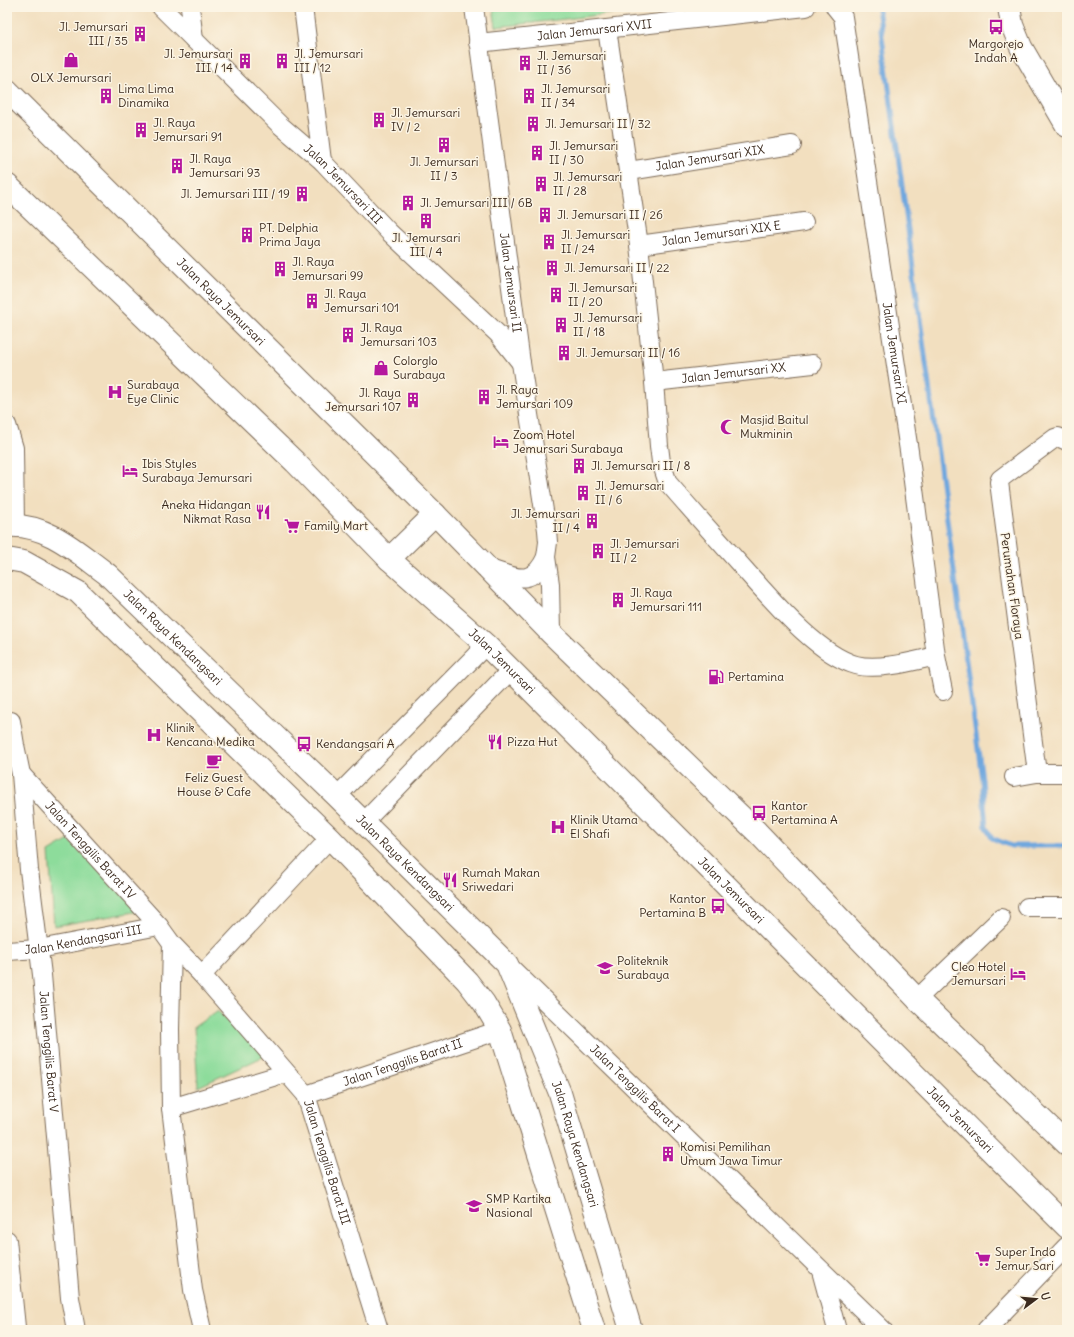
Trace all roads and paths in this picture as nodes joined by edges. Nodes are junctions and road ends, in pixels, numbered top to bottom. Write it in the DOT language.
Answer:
graph roads {
  1 [pos="161,7"];
  2 [pos="190,7"];
  3 [pos="303,7"];
  4 [pos="474,7"];
  5 [pos="806,7"];
  6 [pos="1008,7"];
  7 [pos="839,12"];
  8 [pos="607,29"];
  9 [pos="194,40"];
  10 [pos="478,43"];
  11 [pos="7,90"];
  12 [pos="1067,126"];
  13 [pos="792,145"];
  14 [pos="322,161"];
  15 [pos="629,171"];
  16 [pos="7,185"];
  17 [pos="804,222"];
  18 [pos="639,245"];
  19 [pos="521,363"];
  20 [pos="813,364"];
  21 [pos="654,382"];
  22 [pos="7,426"];
  23 [pos="1067,441"];
  24 [pos="436,514"];
  25 [pos="11,526"];
  26 [pos="546,557"];
  27 [pos="7,559"];
  28 [pos="389,559"];
  29 [pos="490,569"];
  30 [pos="551,633"];
  31 [pos="486,646"];
  32 [pos="936,656"];
  33 [pos="510,670"];
  34 [pos="224,686"];
  35 [pos="942,691"];
  36 [pos="197,708"];
  37 [pos="11,721"];
  38 [pos="1037,773"];
  39 [pos="1067,773"];
  40 [pos="21,774"];
  41 [pos="1014,777"];
  42 [pos="337,796"];
  43 [pos="363,823"];
  44 [pos="330,838"];
  45 [pos="1027,907"];
  46 [pos="1067,907"];
  47 [pos="1001,918"];
  48 [pos="159,926"];
  49 [pos="172,944"];
  50 [pos="39,949"];
  51 [pos="7,951"];
  52 [pos="507,964"];
  53 [pos="202,975"];
  54 [pos="917,999"];
  55 [pos="500,1030"];
  56 [pos="286,1073"];
  57 [pos="306,1095"];
  58 [pos="171,1108"];
  59 [pos="1067,1144"];
  60 [pos="1067,1227"];
  61 [pos="7,1240"];
  62 [pos="1067,1246"];
  63 [pos="821,1270"];
  64 [pos="14,1329"];
  65 [pos="76,1330"];
  66 [pos="202,1330"];
  67 [pos="378,1330"];
  68 [pos="594,1330"];
  69 [pos="631,1330"];
  70 [pos="837,1330"];
  71 [pos="883,1330"];
  72 [pos="986,1330"];
  1 -- 9 [label="street, Jalan Jemursari III"];
  2 -- 9 [label="street"];
  3 -- 14 [label="street"];
  4 -- 10 [label="street, Jalan Jemursari II"];
  5 -- 8 [label="street, Jalan Jemursari XVII"];
  6 -- 12 [label="main road"];
  7 -- 32 [label="street, Jalan Jemursari XI"];
  8 -- 10 [label="street, Jalan Jemursari XVII"];
  8 -- 15 [label="street"];
  9 -- 14 [label="street, Jalan Jemursari III"];
  10 -- 19 [label="street, Jalan Jemursari II"];
  11 -- 24 [label="main road, Jalan Raya Jemursari"];
  13 -- 15 [label="street, Jalan Jemursari XIX"];
  14 -- 19 [label="street, Jalan Jemursari III"];
  15 -- 18 [label="street"];
  16 -- 28 [label="main road"];
  17 -- 18 [label="street, Jalan Jemursari XIX E"];
  18 -- 21 [label="street"];
  19 -- 26 [label="street, Jalan Jemursari II"];
  20 -- 21 [label="street, Jalan Jemursari XX"];
  21 -- 32 [label="street"];
  22 -- 25 [label="street"];
  23 -- 38 [label="street, Perumahan Floraya"];
  24 -- 28 [label="main road"];
  24 -- 29 [label="main road"];
  25 -- 34 [label="main road, Jalan Raya Kendangsari"];
  26 -- 29 [label="street, Jalan Jemursari II"];
  26 -- 30 [label="street, Jalan Jemursari II"];
  27 -- 36 [label="main road"];
  28 -- 31 [label="main road, Jalan Jemursari"];
  29 -- 30 [label="main road"];
  30 -- 54 [label="main road"];
  31 -- 33 [label="main road, Jalan Jemursari"];
  31 -- 42 [label="street"];
  32 -- 35 [label="street, Jalan Jemursari XI"];
  33 -- 43 [label="street"];
  33 -- 60 [label="main road, Jalan Jemursari"];
  34 -- 36 [label="main road"];
  34 -- 42 [label="main road, Jalan Raya Kendangsari"];
  36 -- 44 [label="main road"];
  37 -- 40 [label="street, Jalan Tenggilis Barat V"];
  38 -- 39 [label="street"];
  38 -- 41 [label="street"];
  40 -- 48 [label="street, Jalan Tenggilis Barat IV"];
  40 -- 50 [label="street, Jalan Tenggilis Barat V"];
  42 -- 43 [label="main road, Jalan Raya Kendangsari"];
  43 -- 52 [label="main road, Jalan Raya Kendangsari"];
  44 -- 53 [label="street"];
  44 -- 55 [label="main road"];
  45 -- 46 [label="street"];
  47 -- 54 [label="street"];
  48 -- 49 [label="street, Jalan Tenggilis Barat III"];
  48 -- 50 [label="street, Jalan Kendangsari III"];
  49 -- 53 [label="street, Jalan Tenggilis Barat III"];
  49 -- 58 [label="street"];
  50 -- 51 [label="street, Jalan Kendangsari III"];
  50 -- 65 [label="street, Jalan Tenggilis Barat V"];
  52 -- 63 [label="street, Jalan Tenggilis Barat I"];
  52 -- 69 [label="main road, Jalan Raya Kendangsari"];
  53 -- 56 [label="street, Jalan Tenggilis Barat III"];
  54 -- 59 [label="main road"];
  55 -- 57 [label="street, Jalan Tenggilis Barat II"];
  55 -- 68 [label="main road"];
  56 -- 57 [label="street, Jalan Tenggilis Barat III"];
  56 -- 58 [label="street"];
  57 -- 67 [label="street, Jalan Tenggilis Barat III"];
  58 -- 66 [label="street"];
  61 -- 64 [label="street"];
  62 -- 72 [label="street"];
  63 -- 70 [label="street"];
  63 -- 71 [label="street, Jalan Tenggilis Barat I"];
}
